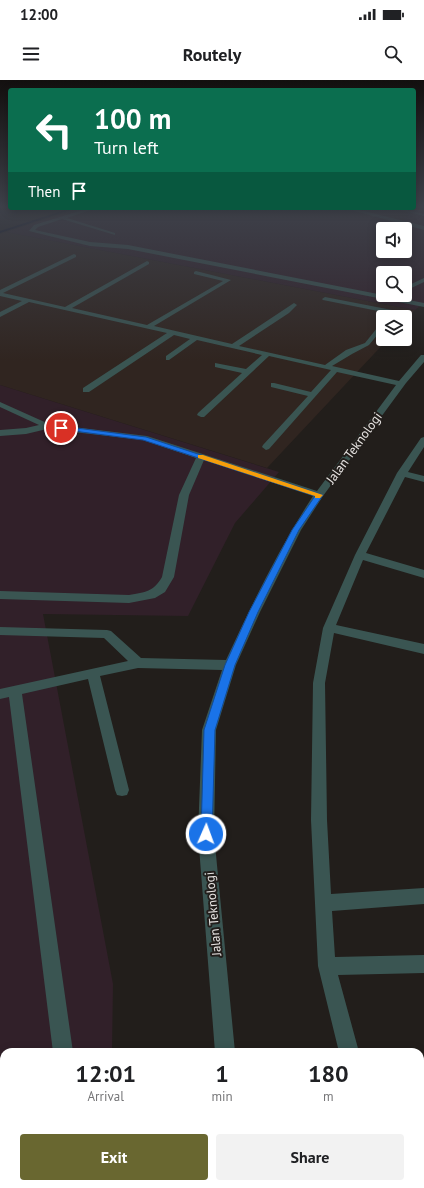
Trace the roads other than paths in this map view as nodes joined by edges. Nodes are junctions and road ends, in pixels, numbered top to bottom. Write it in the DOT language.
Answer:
graph roads {
  1 [pos="71,258"];
  2 [pos="185,258"];
  3 [pos="147,263"];
  4 [pos="196,273"];
  5 [pos="424,280"];
  6 [pos="412,286"];
  7 [pos="0,293"];
  8 [pos="376,294"];
  9 [pos="325,299"];
  10 [pos="29,300"];
  11 [pos="412,302"];
  12 [pos="294,305"];
  13 [pos="424,305"];
  14 [pos="66,309"];
  15 [pos="382,310"];
  16 [pos="0,314"];
  17 [pos="148,327"];
  18 [pos="172,332"];
  19 [pos="376,333"];
  20 [pos="195,338"];
  21 [pos="234,346"];
  22 [pos="267,354"];
  23 [pos="424,357"];
  24 [pos="169,358"];
  25 [pos="218,365"];
  26 [pos="326,367"];
  27 [pos="336,370"];
  28 [pos="248,372"];
  29 [pos="401,384"];
  30 [pos="274,385"];
  31 [pos="86,390"];
  32 [pos="314,395"];
  33 [pos="0,404"];
  34 [pos="201,415"];
  35 [pos="47,426"];
  36 [pos="0,433"];
  37 [pos="424,440"];
  38 [pos="266,447"];
  39 [pos="201,457"];
  40 [pos="419,457"];
  41 [pos="402,473"];
  42 [pos="424,479"];
  43 [pos="319,495"];
  44 [pos="360,555"];
  45 [pos="424,574"];
  46 [pos="0,594"];
  47 [pos="329,628"];
  48 [pos="0,631"];
  49 [pos="424,649"];
  50 [pos="138,663"];
  51 [pos="230,665"];
  52 [pos="93,673"];
  53 [pos="7,692"];
  54 [pos="122,790"];
  55 [pos="424,896"];
  56 [pos="323,903"];
  57 [pos="424,964"];
  58 [pos="327,966"];
  59 [pos="62,1048"];
  60 [pos="225,1048"];
  61 [pos="348,1048"];
  1 -- 7 [label="street"];
  2 -- 8 [label="street"];
  3 -- 14 [label="street"];
  4 -- 17 [label="street"];
  5 -- 6 [label="street"];
  7 -- 10 [label="street"];
  9 -- 15 [label="street"];
  10 -- 14 [label="street"];
  10 -- 16 [label="street"];
  11 -- 13 [label="street"];
  12 -- 21 [label="street"];
  14 -- 17 [label="street"];
  17 -- 18 [label="street"];
  18 -- 20 [label="street"];
  18 -- 31 [label="street"];
  19 -- 26 [label="street"];
  20 -- 21 [label="street"];
  20 -- 24 [label="street"];
  21 -- 22 [label="street"];
  22 -- 26 [label="street"];
  22 -- 28 [label="street"];
  23 -- 29 [label="street, Jalan Teknologi"];
  25 -- 28 [label="street"];
  26 -- 27 [label="street"];
  27 -- 29 [label="street"];
  27 -- 32 [label="street"];
  28 -- 34 [label="street"];
  29 -- 43 [label="street, Jalan Teknologi"];
  30 -- 32 [label="street"];
  32 -- 38 [label="street"];
  33 -- 35 [label="street"];
  35 -- 36 [label="street"];
  35 -- 39 [label="street"];
  37 -- 40 [label="street"];
  39 -- 43 [label="street"];
  39 -- 46 [label="street"];
  40 -- 41 [label="street"];
  41 -- 42 [label="street"];
  41 -- 44 [label="street"];
  43 -- 51 [label="street, Jalan Teknologi"];
  44 -- 45 [label="street"];
  44 -- 47 [label="street"];
  47 -- 49 [label="street"];
  47 -- 56 [label="street"];
  48 -- 50 [label="street"];
  50 -- 51 [label="street"];
  50 -- 52 [label="street"];
  51 -- 60 [label="street, Jalan Teknologi"];
  52 -- 53 [label="street"];
  52 -- 54 [label="street"];
  53 -- 59 [label="street"];
  55 -- 56 [label="street"];
  56 -- 58 [label="street"];
  57 -- 58 [label="street"];
  58 -- 61 [label="street"];
}
